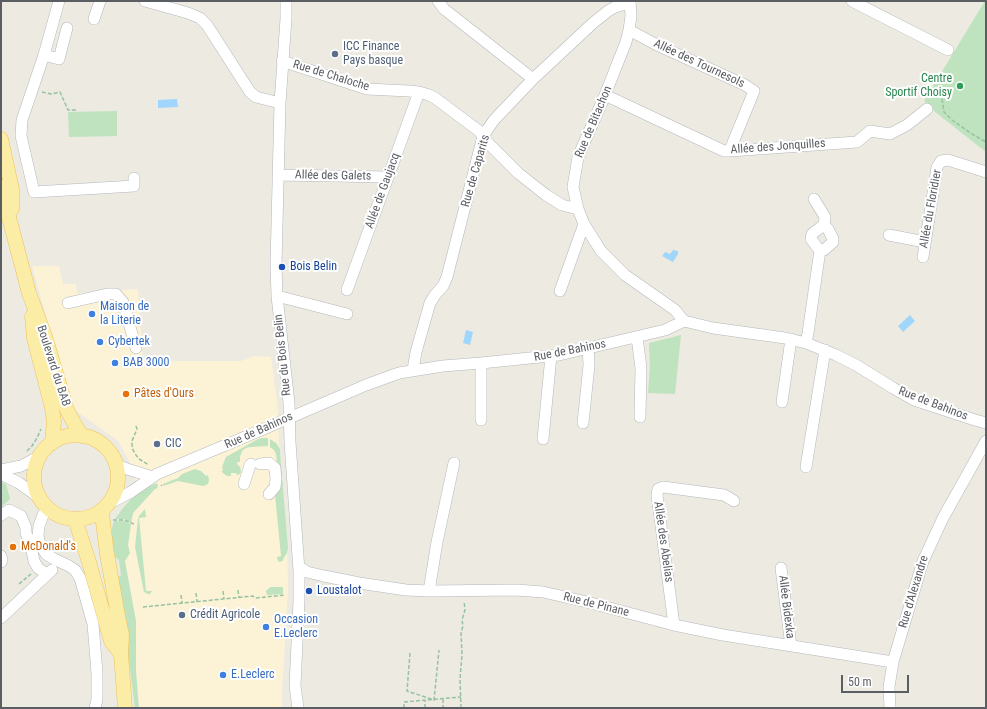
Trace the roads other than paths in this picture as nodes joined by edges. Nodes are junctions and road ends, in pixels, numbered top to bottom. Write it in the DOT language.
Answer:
graph roads {
  1 [pos="59,1"];
  2 [pos="100,1"];
  3 [pos="145,1"];
  4 [pos="286,1"];
  5 [pos="438,1"];
  6 [pos="852,1"];
  7 [pos="630,2"];
  8 [pos="94,19"];
  9 [pos="67,28"];
  10 [pos="629,30"];
  11 [pos="948,50"];
  12 [pos="44,55"];
  13 [pos="282,61"];
  14 [pos="533,79"];
  15 [pos="419,92"];
  16 [pos="605,95"];
  17 [pos="280,103"];
  18 [pos="927,108"];
  19 [pos="483,136"];
  20 [pos="1,139"];
  21 [pos="730,151"];
  22 [pos="986,172"];
  23 [pos="278,174"];
  24 [pos="388,177"];
  25 [pos="134,178"];
  26 [pos="1,187"];
  27 [pos="814,199"];
  28 [pos="578,209"];
  29 [pos="584,224"];
  30 [pos="824,226"];
  31 [pos="13,232"];
  32 [pos="889,235"];
  33 [pos="925,242"];
  34 [pos="820,250"];
  35 [pos="923,258"];
  36 [pos="347,290"];
  37 [pos="560,291"];
  38 [pos="29,294"];
  39 [pos="277,296"];
  40 [pos="68,303"];
  41 [pos="347,314"];
  42 [pos="684,321"];
  43 [pos="637,337"];
  44 [pos="791,339"];
  45 [pos="806,343"];
  46 [pos="136,348"];
  47 [pos="588,348"];
  48 [pos="825,350"];
  49 [pos="551,356"];
  50 [pos="481,363"];
  51 [pos="413,370"];
  52 [pos="782,402"];
  53 [pos="640,417"];
  54 [pos="289,418"];
  55 [pos="481,420"];
  56 [pos="584,423"];
  57 [pos="986,423"];
  58 [pos="82,436"];
  59 [pos="543,439"];
  60 [pos="986,441"];
  61 [pos="52,443"];
  62 [pos="40,456"];
  63 [pos="454,463"];
  64 [pos="116,465"];
  65 [pos="806,468"];
  66 [pos="1,470"];
  67 [pos="152,471"];
  68 [pos="1,474"];
  69 [pos="244,484"];
  70 [pos="269,494"];
  71 [pos="734,502"];
  72 [pos="44,503"];
  73 [pos="105,507"];
  74 [pos="1,515"];
  75 [pos="75,519"];
  76 [pos="1,556"];
  77 [pos="1,562"];
  78 [pos="60,562"];
  79 [pos="299,567"];
  80 [pos="781,568"];
  81 [pos="47,574"];
  82 [pos="429,591"];
  83 [pos="1,618"];
  84 [pos="674,625"];
  85 [pos="791,646"];
  86 [pos="121,654"];
  87 [pos="893,662"];
  88 [pos="95,708"];
  89 [pos="125,708"];
  90 [pos="298,708"];
  91 [pos="890,708"];
  1 -- 12 [label="street"];
  2 -- 8 [label="street"];
  3 -- 17 [label="street"];
  4 -- 13 [label="street, Rue du Bois Belin"];
  5 -- 14 [label="street"];
  6 -- 11 [label="street"];
  7 -- 10 [label="street, Rue de Bitachon"];
  7 -- 14 [label="street, Rue de Caparits"];
  9 -- 12 [label="street"];
  10 -- 16 [label="street, Rue de Bitachon"];
  10 -- 21 [label="street, Allée des Tournesols"];
  12 -- 25 [label="street"];
  13 -- 15 [label="street, Rue de Chaloche"];
  13 -- 17 [label="street, Rue du Bois Belin"];
  14 -- 19 [label="street, Rue de Caparits"];
  15 -- 19 [label="street, Rue de Chaloche"];
  15 -- 24 [label="street, Allée de Gaujacq"];
  16 -- 21 [label="street, Allée des Jonquilles"];
  16 -- 28 [label="street, Rue de Bitachon"];
  17 -- 23 [label="street, Rue du Bois Belin"];
  18 -- 21 [label="street, Allée des Jonquilles"];
  19 -- 28 [label="street, Rue de Chaloche"];
  19 -- 51 [label="street, Rue de Caparits"];
  20 -- 31 [label="main road"];
  22 -- 33 [label="street, Allée du Floridier"];
  23 -- 24 [label="street, Allée des Galets"];
  23 -- 39 [label="street, Rue du Bois Belin"];
  24 -- 36 [label="street, Allée de Gaujacq"];
  26 -- 31 [label="main road, Boulevard du BAB"];
  27 -- 30 [label="street"];
  28 -- 29 [label="street, Rue de Bitachon"];
  29 -- 37 [label="street"];
  29 -- 42 [label="street, Rue de Bitachon"];
  30 -- 34 [label="street"];
  30 -- 34 [label="street"];
  31 -- 38 [label="main road, Boulevard du BAB"];
  32 -- 33 [label="street"];
  33 -- 35 [label="street, Allée du Floridier"];
  34 -- 45 [label="street"];
  38 -- 58 [label="main road, Boulevard du BAB"];
  38 -- 61 [label="main road, Boulevard du BAB"];
  39 -- 41 [label="street"];
  39 -- 54 [label="street, Rue du Bois Belin"];
  40 -- 46 [label="street"];
  42 -- 43 [label="street, Rue de Bahinos"];
  42 -- 44 [label="street, Rue de Bahinos"];
  43 -- 47 [label="street, Rue de Bahinos"];
  43 -- 53 [label="street"];
  44 -- 45 [label="street, Rue de Bahinos"];
  44 -- 52 [label="street"];
  45 -- 48 [label="street, Rue de Bahinos"];
  47 -- 49 [label="street, Rue de Bahinos"];
  47 -- 56 [label="street"];
  48 -- 57 [label="street, Rue de Bahinos"];
  48 -- 65 [label="street"];
  49 -- 50 [label="street, Rue de Bahinos"];
  49 -- 59 [label="street"];
  50 -- 51 [label="street, Rue de Bahinos"];
  50 -- 55 [label="street"];
  51 -- 54 [label="street, Rue de Bahinos"];
  54 -- 67 [label="street, Rue de Bahinos"];
  54 -- 79 [label="street, Rue du Bois Belin"];
  58 -- 61 [label="main road"];
  58 -- 64 [label="main road"];
  60 -- 87 [label="street, Rue d'Alexandre"];
  61 -- 62 [label="main road"];
  62 -- 66 [label="street"];
  62 -- 72 [label="main road"];
  63 -- 82 [label="street"];
  64 -- 67 [label="street"];
  64 -- 73 [label="main road"];
  67 -- 73 [label="street, Rue de Bahinos"];
  68 -- 72 [label="street"];
  69 -- 70 [label="street"];
  71 -- 84 [label="street, Allée des Abelias"];
  72 -- 75 [label="main road"];
  72 -- 78 [label="street"];
  73 -- 75 [label="main road"];
  73 -- 86 [label="main road"];
  74 -- 81 [label="street"];
  75 -- 86 [label="main road"];
  76 -- 77 [label="street"];
  78 -- 81 [label="street"];
  78 -- 88 [label="street"];
  79 -- 82 [label="street, Rue de Pinane"];
  79 -- 90 [label="street, Rue du Bois Belin"];
  80 -- 85 [label="street, Allée Bidexka"];
  81 -- 83 [label="street"];
  82 -- 84 [label="street, Rue de Pinane"];
  84 -- 85 [label="street, Rue de Pinane"];
  85 -- 87 [label="street, Rue de Pinane"];
  86 -- 89 [label="main road"];
  87 -- 91 [label="street, Rue d'Alexandre"];
}
